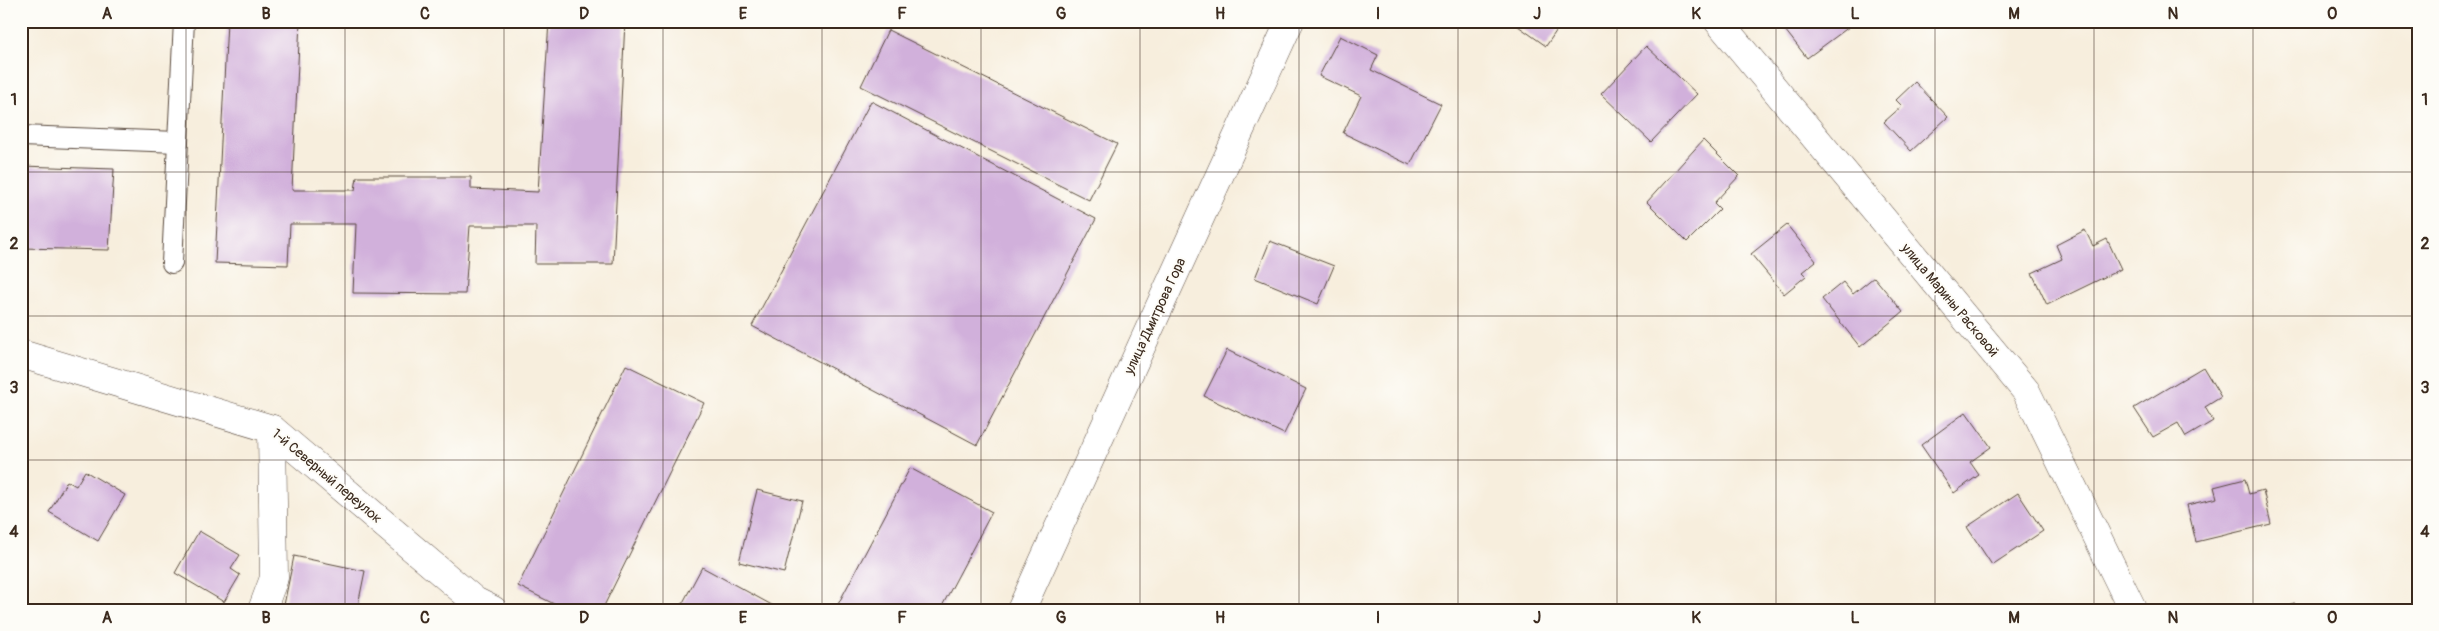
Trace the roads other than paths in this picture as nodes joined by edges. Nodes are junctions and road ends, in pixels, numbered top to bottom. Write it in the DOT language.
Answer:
graph roads {
  1 [pos="184,21"];
  2 [pos="1290,21"];
  3 [pos="1718,21"];
  4 [pos="21,136"];
  5 [pos="178,142"];
  6 [pos="172,263"];
  7 [pos="21,354"];
  8 [pos="272,429"];
  9 [pos="262,610"];
  10 [pos="493,610"];
  11 [pos="1021,610"];
  12 [pos="2133,610"];
  1 -- 5 [label="lane"];
  2 -- 11 [label="street, улица Дмитрова Гора"];
  3 -- 12 [label="street, улица Марины Расковой"];
  4 -- 5 [label="lane"];
  5 -- 6 [label="lane"];
  7 -- 8 [label="street, 1-й Северный переулок"];
  8 -- 9 [label="street"];
  8 -- 10 [label="street, 1-й Северный переулок"];
}
